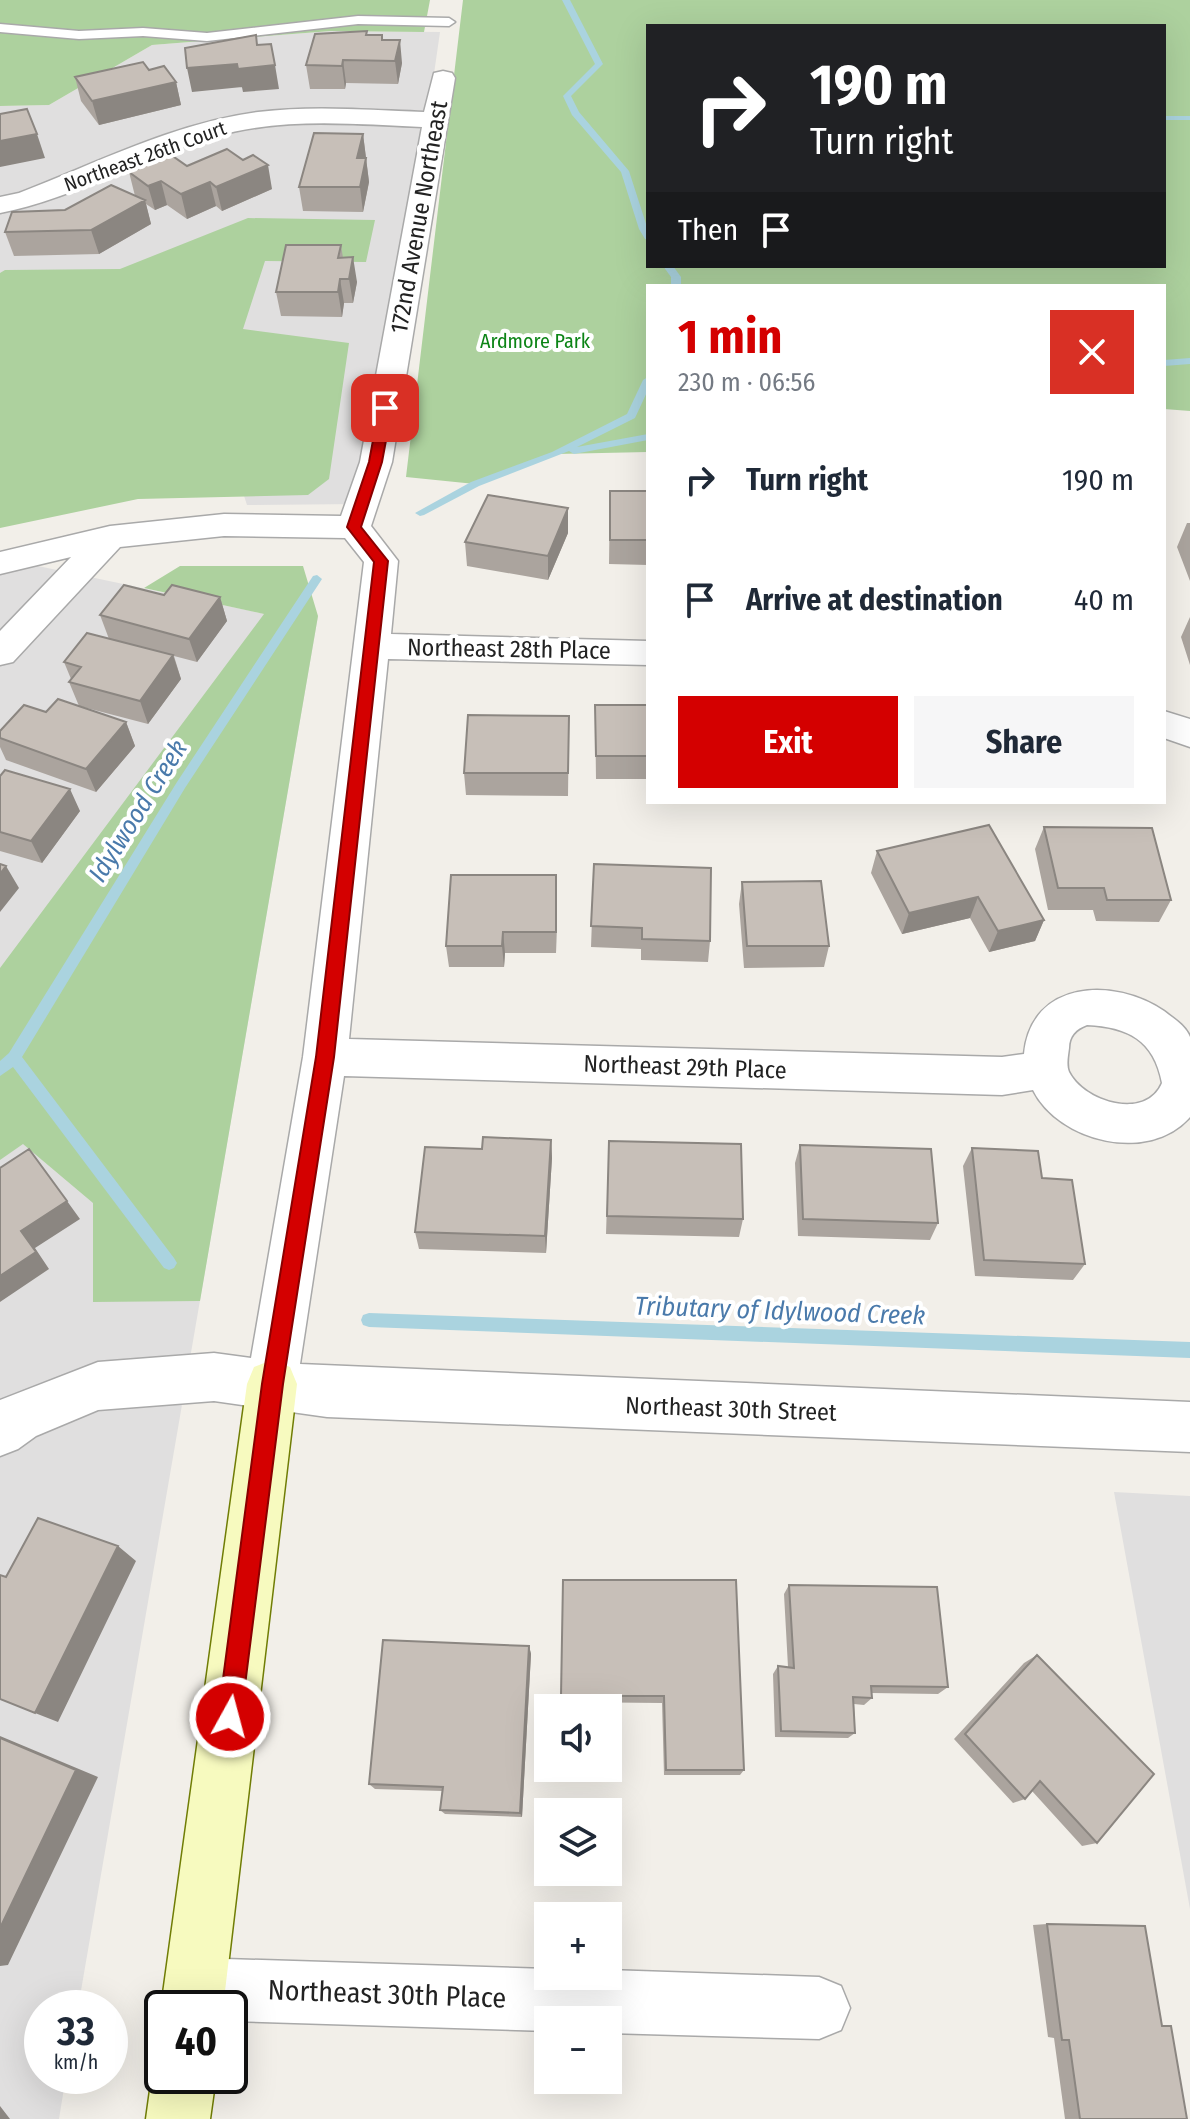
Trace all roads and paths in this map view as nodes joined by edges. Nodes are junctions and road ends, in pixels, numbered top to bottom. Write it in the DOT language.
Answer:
graph roads {
  1 [pos="449,22"];
  2 [pos="0,28"];
  3 [pos="443,78"];
  4 [pos="435,120"];
  5 [pos="0,205"];
  6 [pos="354,527"];
  7 [pos="110,537"];
  8 [pos="0,563"];
  9 [pos="370,646"];
  10 [pos="0,653"];
  11 [pos="646,653"];
  12 [pos="1166,725"];
  13 [pos="1190,733"];
  14 [pos="325,1057"];
  15 [pos="1045,1069"];
  16 [pos="272,1384"];
  17 [pos="1190,1427"];
  18 [pos="0,1431"];
  19 [pos="195,1990"];
  20 [pos="248,1994"];
  21 [pos="819,2008"];
  22 [pos="181,2094"];
  23 [pos="178,2119"];
  1 -- 2 [label="lane"];
  3 -- 4 [label="street, 172nd Avenue Northeast"];
  4 -- 5 [label="street, Northeast 26th Court"];
  4 -- 6 [label="street, 172nd Avenue Northeast"];
  6 -- 7 [label="street"];
  6 -- 9 [label="street"];
  7 -- 8 [label="street"];
  7 -- 10 [label="street"];
  9 -- 11 [label="street, Northeast 28th Place"];
  9 -- 14 [label="street"];
  12 -- 13 [label="street"];
  14 -- 15 [label="street, Northeast 29th Place"];
  14 -- 16 [label="street"];
  16 -- 17 [label="street, Northeast 30th Street"];
  16 -- 18 [label="street, Northeast 30th Street"];
  16 -- 19 [label="street"];
  20 -- 21 [label="street, Northeast 30th Place"];
  22 -- 23 [label="street"];
}
